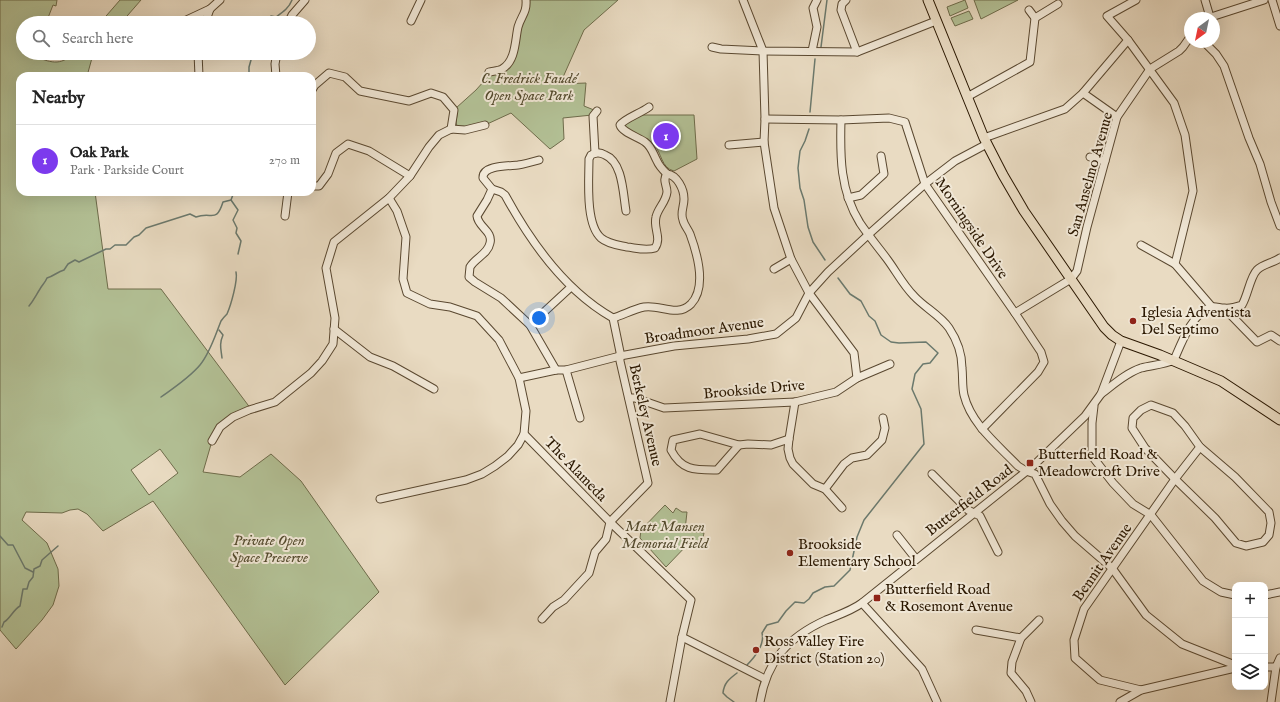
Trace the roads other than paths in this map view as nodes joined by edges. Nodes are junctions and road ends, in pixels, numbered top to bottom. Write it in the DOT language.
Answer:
graph roads {
  1 [pos="220,0"];
  2 [pos="305,0"];
  3 [pos="421,0"];
  4 [pos="526,0"];
  5 [pos="743,0"];
  6 [pos="817,0"];
  7 [pos="846,0"];
  8 [pos="928,0"];
  9 [pos="1136,0"];
  10 [pos="1204,0"];
  11 [pos="1264,0"];
  12 [pos="1272,0"];
  13 [pos="1058,4"];
  14 [pos="210,9"];
  15 [pos="1029,10"];
  16 [pos="1208,12"];
  17 [pos="1220,14"];
  18 [pos="195,16"];
  19 [pos="208,16"];
  20 [pos="292,16"];
  21 [pos="1035,18"];
  22 [pos="411,21"];
  23 [pos="936,21"];
  24 [pos="1280,26"];
  25 [pos="1128,40"];
  26 [pos="1184,46"];
  27 [pos="712,47"];
  28 [pos="1210,48"];
  29 [pos="763,51"];
  30 [pos="812,51"];
  31 [pos="857,52"];
  32 [pos="198,60"];
  33 [pos="276,60"];
  34 [pos="1150,69"];
  35 [pos="199,72"];
  36 [pos="276,72"];
  37 [pos="489,72"];
  38 [pos="316,83"];
  39 [pos="1083,93"];
  40 [pos="967,97"];
  41 [pos="649,107"];
  42 [pos="597,111"];
  43 [pos="1117,117"];
  44 [pos="766,119"];
  45 [pos="841,120"];
  46 [pos="485,125"];
  47 [pos="451,129"];
  48 [pos="985,141"];
  49 [pos="764,142"];
  50 [pos="729,145"];
  51 [pos="595,153"];
  52 [pos="881,156"];
  53 [pos="1090,157"];
  54 [pos="539,160"];
  55 [pos="1105,161"];
  56 [pos="667,174"];
  57 [pos="410,176"];
  58 [pos="925,184"];
  59 [pos="316,186"];
  60 [pos="492,189"];
  61 [pos="288,196"];
  62 [pos="390,198"];
  63 [pos="848,198"];
  64 [pos="626,210"];
  65 [pos="285,216"];
  66 [pos="1280,226"];
  67 [pos="869,234"];
  68 [pos="1141,245"];
  69 [pos="792,259"];
  70 [pos="1279,262"];
  71 [pos="1175,264"];
  72 [pos="774,269"];
  73 [pos="1071,279"];
  74 [pos="571,287"];
  75 [pos="809,294"];
  76 [pos="1212,307"];
  77 [pos="1225,309"];
  78 [pos="1015,313"];
  79 [pos="613,318"];
  80 [pos="530,325"];
  81 [pos="334,329"];
  82 [pos="1121,341"];
  83 [pos="1280,341"];
  84 [pos="620,356"];
  85 [pos="1174,360"];
  86 [pos="890,364"];
  87 [pos="556,370"];
  88 [pos="566,370"];
  89 [pos="519,378"];
  90 [pos="857,378"];
  91 [pos="434,389"];
  92 [pos="1101,394"];
  93 [pos="629,398"];
  94 [pos="795,402"];
  95 [pos="1094,406"];
  96 [pos="580,418"];
  97 [pos="883,418"];
  98 [pos="1280,420"];
  99 [pos="982,429"];
  100 [pos="524,434"];
  101 [pos="789,439"];
  102 [pos="212,441"];
  103 [pos="740,445"];
  104 [pos="1200,447"];
  105 [pos="1026,471"];
  106 [pos="932,474"];
  107 [pos="1175,479"];
  108 [pos="825,489"];
  109 [pos="380,499"];
  110 [pos="842,508"];
  111 [pos="974,513"];
  112 [pos="1151,514"];
  113 [pos="610,522"];
  114 [pos="897,535"];
  115 [pos="998,552"];
  116 [pos="916,559"];
  117 [pos="1112,568"];
  118 [pos="1280,592"];
  119 [pos="1268,594"];
  120 [pos="1232,595"];
  121 [pos="862,603"];
  122 [pos="542,618"];
  123 [pos="1039,620"];
  124 [pos="976,630"];
  125 [pos="682,638"];
  126 [pos="1020,638"];
  127 [pos="1280,658"];
  128 [pos="1232,665"];
  129 [pos="1276,666"];
  130 [pos="1232,667"];
  131 [pos="1268,667"];
  132 [pos="765,679"];
  133 [pos="1141,690"];
  134 [pos="670,702"];
  135 [pos="760,702"];
  136 [pos="937,702"];
  137 [pos="1031,702"];
  138 [pos="1120,702"];
  139 [pos="1271,702"];
  1 -- 14 [label="street"];
  2 -- 20 [label="street"];
  3 -- 22 [label="street"];
  4 -- 37 [label="street"];
  5 -- 29 [label="street"];
  6 -- 30 [label="street"];
  7 -- 31 [label="street"];
  8 -- 23 [label="main road"];
  9 -- 25 [label="street"];
  10 -- 16 [label="street"];
  11 -- 17 [label="street"];
  12 -- 24 [label="street"];
  13 -- 21 [label="street"];
  14 -- 18 [label="street"];
  14 -- 19 [label="street"];
  15 -- 21 [label="street"];
  21 -- 40 [label="street"];
  23 -- 31 [label="street"];
  23 -- 40 [label="main road"];
  25 -- 34 [label="street"];
  25 -- 39 [label="street, Broadmoor Avenue"];
  26 -- 34 [label="street, San Anselmo Avenue"];
  27 -- 29 [label="street"];
  28 -- 66 [label="street"];
  29 -- 30 [label="street"];
  29 -- 44 [label="street"];
  30 -- 31 [label="street"];
  32 -- 35 [label="street"];
  33 -- 36 [label="street"];
  34 -- 43 [label="street, San Anselmo Avenue"];
  34 -- 71 [label="street"];
  38 -- 47 [label="street"];
  39 -- 43 [label="street"];
  39 -- 48 [label="street, Broadmoor Avenue"];
  40 -- 48 [label="main road"];
  41 -- 56 [label="street"];
  42 -- 51 [label="street"];
  43 -- 55 [label="street, San Anselmo Avenue"];
  44 -- 45 [label="street, Morningside Drive"];
  44 -- 49 [label="street"];
  45 -- 58 [label="street, Morningside Drive"];
  45 -- 63 [label="street"];
  46 -- 47 [label="street"];
  47 -- 57 [label="street"];
  48 -- 58 [label="street, Broadmoor Avenue"];
  48 -- 73 [label="main road"];
  49 -- 50 [label="street"];
  49 -- 69 [label="street"];
  51 -- 56 [label="street"];
  51 -- 64 [label="street"];
  52 -- 63 [label="street"];
  53 -- 55 [label="street"];
  54 -- 60 [label="street"];
  55 -- 73 [label="street, San Anselmo Avenue"];
  56 -- 79 [label="street"];
  57 -- 59 [label="street"];
  57 -- 62 [label="street"];
  58 -- 67 [label="street, Broadmoor Avenue"];
  58 -- 78 [label="street, Morningside Drive"];
  60 -- 74 [label="street"];
  60 -- 80 [label="street"];
  61 -- 65 [label="street"];
  62 -- 81 [label="street"];
  62 -- 89 [label="street"];
  63 -- 67 [label="street"];
  67 -- 75 [label="street, Broadmoor Avenue"];
  67 -- 99 [label="street"];
  68 -- 71 [label="street"];
  69 -- 72 [label="street"];
  69 -- 75 [label="street"];
  70 -- 77 [label="street"];
  71 -- 76 [label="street"];
  73 -- 78 [label="street"];
  73 -- 82 [label="main road"];
  74 -- 79 [label="street"];
  74 -- 80 [label="street"];
  75 -- 84 [label="street, Broadmoor Avenue"];
  75 -- 90 [label="street"];
  76 -- 77 [label="street"];
  76 -- 85 [label="street"];
  77 -- 83 [label="street"];
  78 -- 99 [label="street, Morningside Drive"];
  79 -- 84 [label="street, Berkeley Avenue"];
  80 -- 87 [label="street"];
  81 -- 91 [label="street"];
  81 -- 102 [label="street"];
  82 -- 85 [label="main road"];
  82 -- 92 [label="street, Butterfield Road"];
  84 -- 88 [label="street, Broadmoor Avenue"];
  84 -- 93 [label="street, Berkeley Avenue"];
  85 -- 92 [label="street"];
  85 -- 98 [label="main road"];
  86 -- 90 [label="street, Brookside Drive"];
  87 -- 88 [label="street, Broadmoor Avenue"];
  87 -- 89 [label="street, Broadmoor Avenue"];
  88 -- 96 [label="street"];
  89 -- 100 [label="street"];
  90 -- 94 [label="street, Brookside Drive"];
  92 -- 95 [label="street, Butterfield Road"];
  93 -- 94 [label="street, Brookside Drive"];
  93 -- 113 [label="street, Berkeley Avenue"];
  94 -- 101 [label="street"];
  95 -- 105 [label="street, Butterfield Road"];
  95 -- 112 [label="street"];
  97 -- 108 [label="street"];
  99 -- 105 [label="street"];
  100 -- 109 [label="street"];
  100 -- 113 [label="street, The Alameda"];
  101 -- 103 [label="street"];
  101 -- 108 [label="street"];
  103 -- 103 [label="street"];
  104 -- 107 [label="street, Bennit Avenue"];
  104 -- 107 [label="street"];
  104 -- 107 [label="street"];
  105 -- 111 [label="street, Butterfield Road"];
  105 -- 117 [label="street"];
  106 -- 111 [label="street"];
  107 -- 112 [label="street, Bennit Avenue"];
  108 -- 110 [label="street"];
  111 -- 115 [label="street"];
  111 -- 116 [label="street, Butterfield Road"];
  112 -- 117 [label="street, Bennit Avenue"];
  112 -- 120 [label="street"];
  113 -- 122 [label="street, The Alameda"];
  113 -- 125 [label="street, The Alameda"];
  114 -- 116 [label="street"];
  116 -- 121 [label="street, Butterfield Road"];
  117 -- 128 [label="street"];
  117 -- 133 [label="street, Bennit Avenue"];
  118 -- 119 [label="street"];
  121 -- 132 [label="street, Butterfield Road"];
  121 -- 136 [label="street"];
  123 -- 126 [label="street"];
  124 -- 126 [label="street"];
  125 -- 132 [label="street"];
  125 -- 134 [label="street, The Alameda"];
  126 -- 137 [label="street"];
  127 -- 129 [label="street"];
  129 -- 131 [label="street"];
  129 -- 139 [label="street"];
  130 -- 133 [label="street"];
  132 -- 135 [label="street, Butterfield Road"];
  133 -- 138 [label="street"];
}
